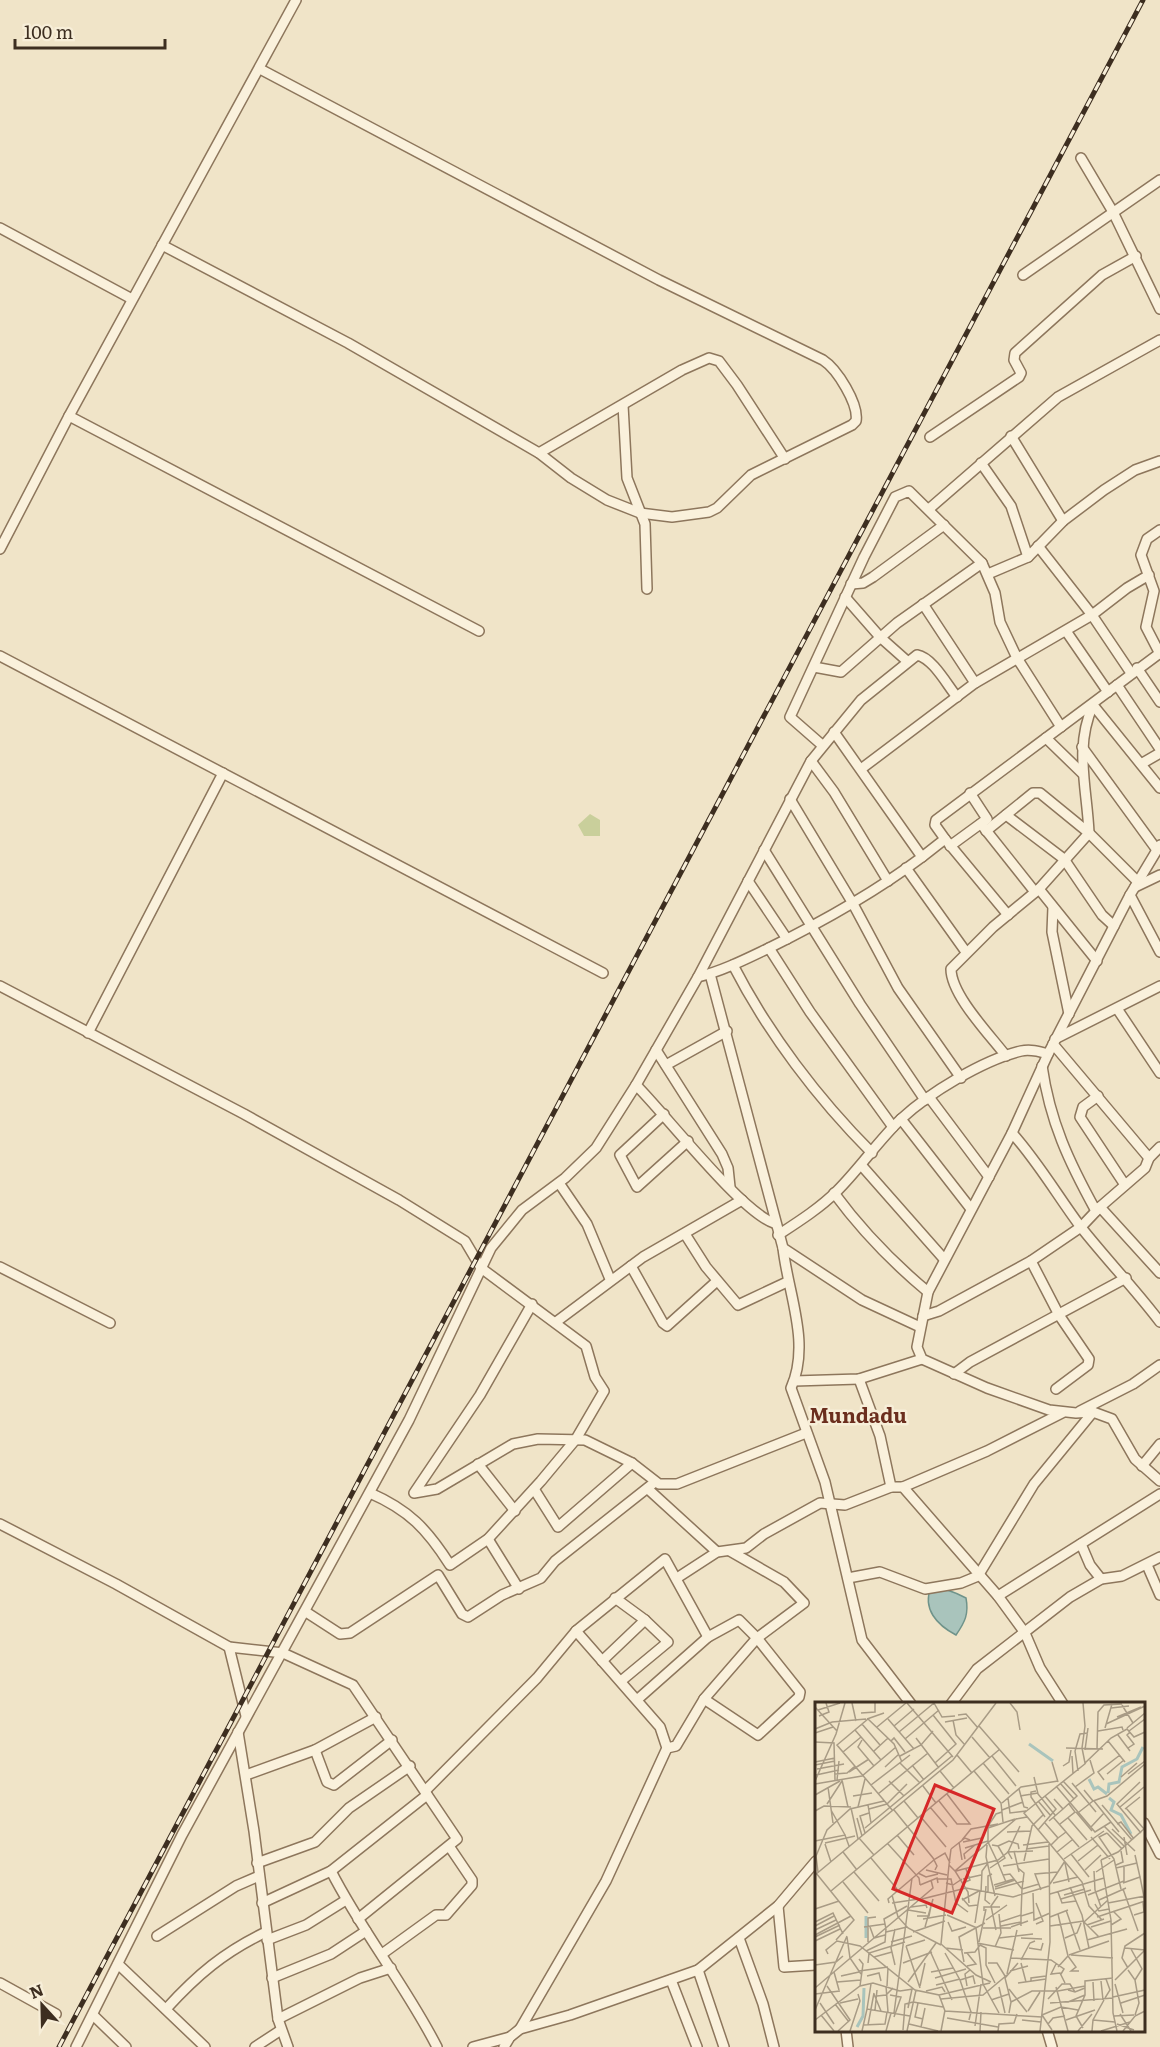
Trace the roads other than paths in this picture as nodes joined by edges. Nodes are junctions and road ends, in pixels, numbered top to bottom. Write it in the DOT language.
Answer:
graph roads {
  1 [pos="296,0"];
  2 [pos="260,69"];
  3 [pos="1081,158"];
  4 [pos="1160,180"];
  5 [pos="1113,212"];
  6 [pos="0,228"];
  7 [pos="162,245"];
  8 [pos="1136,256"];
  9 [pos="1023,275"];
  10 [pos="132,299"];
  11 [pos="1160,309"];
  12 [pos="1160,340"];
  13 [pos="623,405"];
  14 [pos="69,416"];
  15 [pos="1011,436"];
  16 [pos="930,438"];
  17 [pos="539,453"];
  18 [pos="785,459"];
  19 [pos="1160,461"];
  20 [pos="981,463"];
  21 [pos="929,509"];
  22 [pos="640,513"];
  23 [pos="1063,521"];
  24 [pos="944,525"];
  25 [pos="1160,530"];
  26 [pos="1038,546"];
  27 [pos="0,549"];
  28 [pos="1028,557"];
  29 [pos="982,562"];
  30 [pos="988,574"];
  31 [pos="1149,575"];
  32 [pos="851,584"];
  33 [pos="647,588"];
  34 [pos="846,597"];
  35 [pos="923,604"];
  36 [pos="1160,611"];
  37 [pos="1092,615"];
  38 [pos="1147,618"];
  39 [pos="479,631"];
  40 [pos="1066,631"];
  41 [pos="880,637"];
  42 [pos="1160,654"];
  43 [pos="0,656"];
  44 [pos="1017,658"];
  45 [pos="907,661"];
  46 [pos="814,667"];
  47 [pos="1134,670"];
  48 [pos="975,683"];
  49 [pos="1117,685"];
  50 [pos="1108,692"];
  51 [pos="957,697"];
  52 [pos="1160,702"];
  53 [pos="1093,705"];
  54 [pos="1061,727"];
  55 [pos="834,732"];
  56 [pos="1046,738"];
  57 [pos="822,745"];
  58 [pos="1082,747"];
  59 [pos="1160,751"];
  60 [pos="811,761"];
  61 [pos="1141,764"];
  62 [pos="861,769"];
  63 [pos="224,773"];
  64 [pos="1082,773"];
  65 [pos="1160,788"];
  66 [pos="970,793"];
  67 [pos="790,799"];
  68 [pos="1006,816"];
  69 [pos="984,828"];
  70 [pos="1089,833"];
  71 [pos="947,843"];
  72 [pos="1159,847"];
  73 [pos="764,850"];
  74 [pos="922,857"];
  75 [pos="1064,860"];
  76 [pos="906,868"];
  77 [pos="1160,875"];
  78 [pos="748,881"];
  79 [pos="888,881"];
  80 [pos="1134,888"];
  81 [pos="1037,890"];
  82 [pos="852,902"];
  83 [pos="1053,907"];
  84 [pos="1008,915"];
  85 [pos="812,925"];
  86 [pos="1114,926"];
  87 [pos="787,939"];
  88 [pos="769,948"];
  89 [pos="966,952"];
  90 [pos="1160,952"];
  91 [pos="1097,961"];
  92 [pos="733,965"];
  93 [pos="603,973"];
  94 [pos="710,974"];
  95 [pos="698,977"];
  96 [pos="0,986"];
  97 [pos="1160,986"];
  98 [pos="1118,1010"];
  99 [pos="1069,1014"];
  100 [pos="727,1031"];
  101 [pos="88,1033"];
  102 [pos="1054,1041"];
  103 [pos="656,1050"];
  104 [pos="1047,1054"];
  105 [pos="1006,1056"];
  106 [pos="666,1065"];
  107 [pos="1042,1066"];
  108 [pos="1160,1073"];
  109 [pos="961,1078"];
  110 [pos="636,1085"];
  111 [pos="1098,1095"];
  112 [pos="927,1099"];
  113 [pos="664,1114"];
  114 [pos="902,1119"];
  115 [pos="893,1127"];
  116 [pos="1012,1132"];
  117 [pos="688,1141"];
  118 [pos="1160,1147"];
  119 [pos="872,1153"];
  120 [pos="1149,1158"];
  121 [pos="862,1166"];
  122 [pos="989,1177"];
  123 [pos="559,1183"];
  124 [pos="1125,1185"];
  125 [pos="730,1187"];
  126 [pos="834,1193"];
  127 [pos="742,1200"];
  128 [pos="971,1209"];
  129 [pos="1098,1209"];
  130 [pos="774,1223"];
  131 [pos="1081,1227"];
  132 [pos="685,1234"];
  133 [pos="778,1235"];
  134 [pos="783,1248"];
  135 [pos="944,1259"];
  136 [pos="1030,1261"];
  137 [pos="631,1266"];
  138 [pos="0,1267"];
  139 [pos="481,1268"];
  140 [pos="1160,1273"];
  141 [pos="1126,1278"];
  142 [pos="610,1279"];
  143 [pos="717,1281"];
  144 [pos="787,1282"];
  145 [pos="928,1292"];
  146 [pos="532,1304"];
  147 [pos="1059,1315"];
  148 [pos="923,1316"];
  149 [pos="1158,1317"];
  150 [pos="556,1322"];
  151 [pos="110,1323"];
  152 [pos="920,1327"];
  153 [pos="922,1359"];
  154 [pos="1160,1365"];
  155 [pos="954,1374"];
  156 [pos="859,1378"];
  157 [pos="794,1381"];
  158 [pos="1056,1389"];
  159 [pos="1093,1412"];
  160 [pos="1062,1413"];
  161 [pos="1076,1413"];
  162 [pos="806,1433"];
  163 [pos="576,1439"];
  164 [pos="1160,1444"];
  165 [pos="632,1463"];
  166 [pos="478,1464"];
  167 [pos="1142,1466"];
  168 [pos="1160,1481"];
  169 [pos="651,1485"];
  170 [pos="891,1487"];
  171 [pos="903,1487"];
  172 [pos="534,1488"];
  173 [pos="370,1493"];
  174 [pos="1160,1494"];
  175 [pos="831,1506"];
  176 [pos="515,1511"];
  177 [pos="0,1524"];
  178 [pos="488,1539"];
  179 [pos="1081,1544"];
  180 [pos="730,1551"];
  181 [pos="717,1552"];
  182 [pos="1160,1557"];
  183 [pos="450,1565"];
  184 [pos="1147,1565"];
  185 [pos="438,1575"];
  186 [pos="978,1576"];
  187 [pos="677,1578"];
  188 [pos="848,1578"];
  189 [pos="1101,1578"];
  190 [pos="519,1588"];
  191 [pos="1160,1595"];
  192 [pos="998,1596"];
  193 [pos="615,1598"];
  194 [pos="306,1612"];
  195 [pos="645,1620"];
  196 [pos="576,1631"];
  197 [pos="1025,1633"];
  198 [pos="708,1637"];
  199 [pos="757,1638"];
  200 [pos="229,1647"];
  201 [pos="283,1653"];
  202 [pos="602,1661"];
  203 [pos="621,1681"];
  204 [pos="638,1699"];
  205 [pos="704,1699"];
  206 [pos="909,1702"];
  207 [pos="952,1702"];
  208 [pos="1062,1702"];
  209 [pos="246,1716"];
  210 [pos="376,1717"];
  211 [pos="238,1732"];
  212 [pos="392,1740"];
  213 [pos="667,1749"];
  214 [pos="315,1750"];
  215 [pos="410,1766"];
  216 [pos="246,1775"];
  217 [pos="426,1793"];
  218 [pos="1145,1827"];
  219 [pos="449,1846"];
  220 [pos="1160,1854"];
  221 [pos="815,1862"];
  222 [pos="257,1863"];
  223 [pos="331,1871"];
  224 [pos="259,1876"];
  225 [pos="346,1900"];
  226 [pos="262,1903"];
  227 [pos="778,1906"];
  228 [pos="358,1919"];
  229 [pos="366,1931"];
  230 [pos="157,1936"];
  231 [pos="266,1936"];
  232 [pos="739,1938"];
  233 [pos="382,1954"];
  234 [pos="118,1964"];
  235 [pos="815,1965"];
  236 [pos="391,1968"];
  237 [pos="698,1970"];
  238 [pos="272,1978"];
  239 [pos="671,1980"];
  240 [pos="0,1983"];
  241 [pos="166,2009"];
  242 [pos="56,2014"];
  243 [pos="93,2015"];
  244 [pos="279,2019"];
  245 [pos="520,2029"];
  246 [pos="281,2030"];
  247 [pos="846,2032"];
  248 [pos="1047,2032"];
  249 [pos="510,2037"];
  250 [pos="76,2047"];
  251 [pos="126,2047"];
  252 [pos="205,2047"];
  253 [pos="255,2047"];
  254 [pos="288,2047"];
  255 [pos="437,2047"];
  256 [pos="473,2047"];
  257 [pos="504,2047"];
  258 [pos="697,2047"];
  259 [pos="724,2047"];
  260 [pos="774,2047"];
  261 [pos="848,2047"];
  262 [pos="1052,2047"];
  1 -- 2 [label="street"];
  2 -- 7 [label="street"];
  2 -- 18 [label="street"];
  3 -- 5 [label="street"];
  4 -- 5 [label="street"];
  5 -- 8 [label="street"];
  5 -- 9 [label="street"];
  6 -- 10 [label="street"];
  7 -- 10 [label="street"];
  7 -- 17 [label="street"];
  8 -- 11 [label="street"];
  8 -- 16 [label="street"];
  10 -- 14 [label="street"];
  12 -- 15 [label="street"];
  13 -- 17 [label="street"];
  13 -- 18 [label="street"];
  13 -- 22 [label="street"];
  14 -- 27 [label="street"];
  14 -- 39 [label="street"];
  15 -- 20 [label="street"];
  15 -- 23 [label="street"];
  17 -- 22 [label="street"];
  18 -- 22 [label="street"];
  19 -- 23 [label="street"];
  20 -- 21 [label="street"];
  20 -- 28 [label="street"];
  21 -- 24 [label="street"];
  21 -- 32 [label="street"];
  22 -- 33 [label="street"];
  23 -- 26 [label="street"];
  24 -- 29 [label="street"];
  24 -- 32 [label="street"];
  25 -- 31 [label="street"];
  26 -- 28 [label="street"];
  26 -- 37 [label="street"];
  28 -- 30 [label="street"];
  29 -- 30 [label="street"];
  29 -- 35 [label="street"];
  30 -- 44 [label="street"];
  31 -- 37 [label="street"];
  31 -- 38 [label="street"];
  32 -- 34 [label="street"];
  34 -- 41 [label="street"];
  34 -- 46 [label="street"];
  35 -- 41 [label="street"];
  35 -- 48 [label="street"];
  36 -- 38 [label="street"];
  37 -- 40 [label="street"];
  37 -- 47 [label="street"];
  38 -- 42 [label="street"];
  40 -- 44 [label="street"];
  40 -- 50 [label="street"];
  41 -- 45 [label="street"];
  41 -- 46 [label="street"];
  42 -- 47 [label="street"];
  43 -- 63 [label="street"];
  44 -- 48 [label="street"];
  44 -- 54 [label="street"];
  45 -- 51 [label="street"];
  45 -- 55 [label="street"];
  46 -- 57 [label="street"];
  47 -- 49 [label="street"];
  47 -- 52 [label="street"];
  48 -- 51 [label="street"];
  49 -- 50 [label="street"];
  49 -- 59 [label="street"];
  50 -- 53 [label="street"];
  51 -- 62 [label="street"];
  53 -- 54 [label="street"];
  53 -- 58 [label="street"];
  53 -- 61 [label="street"];
  54 -- 56 [label="street"];
  55 -- 57 [label="street"];
  55 -- 62 [label="street"];
  56 -- 64 [label="street"];
  56 -- 66 [label="street"];
  57 -- 60 [label="street"];
  58 -- 64 [label="street"];
  58 -- 72 [label="street"];
  59 -- 61 [label="street"];
  60 -- 67 [label="street"];
  60 -- 79 [label="street"];
  61 -- 65 [label="street"];
  62 -- 74 [label="street"];
  63 -- 93 [label="street"];
  63 -- 101 [label="street"];
  64 -- 70 [label="street"];
  66 -- 69 [label="street"];
  66 -- 71 [label="street"];
  67 -- 73 [label="street"];
  67 -- 82 [label="street"];
  68 -- 69 [label="street"];
  68 -- 70 [label="street"];
  68 -- 75 [label="street"];
  69 -- 71 [label="street"];
  69 -- 81 [label="street"];
  70 -- 75 [label="street"];
  70 -- 80 [label="street"];
  71 -- 74 [label="street"];
  71 -- 84 [label="street"];
  72 -- 80 [label="street"];
  73 -- 78 [label="street"];
  73 -- 85 [label="street"];
  74 -- 76 [label="street"];
  75 -- 81 [label="street"];
  75 -- 86 [label="street"];
  76 -- 79 [label="street"];
  76 -- 89 [label="street"];
  77 -- 80 [label="street"];
  78 -- 87 [label="street"];
  78 -- 95 [label="street"];
  79 -- 82 [label="street"];
  80 -- 86 [label="street"];
  80 -- 90 [label="street"];
  81 -- 83 [label="street"];
  81 -- 84 [label="street"];
  82 -- 85 [label="street"];
  82 -- 109 [label="street"];
  83 -- 91 [label="street"];
  83 -- 99 [label="street"];
  84 -- 89 [label="street"];
  85 -- 87 [label="street"];
  85 -- 112 [label="street"];
  86 -- 91 [label="street"];
  87 -- 88 [label="street"];
  88 -- 92 [label="street"];
  88 -- 115 [label="street"];
  89 -- 105 [label="street"];
  91 -- 99 [label="street"];
  92 -- 94 [label="street"];
  92 -- 119 [label="street"];
  94 -- 95 [label="street"];
  94 -- 100 [label="street"];
  95 -- 103 [label="street"];
  96 -- 101 [label="street"];
  97 -- 98 [label="street"];
  98 -- 102 [label="street"];
  98 -- 108 [label="street"];
  99 -- 102 [label="street"];
  100 -- 106 [label="street"];
  100 -- 130 [label="street"];
  101 -- 139 [label="street"];
  102 -- 104 [label="street"];
  102 -- 111 [label="street"];
  103 -- 106 [label="street"];
  103 -- 110 [label="street"];
  104 -- 105 [label="street"];
  104 -- 107 [label="street"];
  105 -- 109 [label="street"];
  106 -- 125 [label="street"];
  107 -- 116 [label="street"];
  107 -- 129 [label="street"];
  109 -- 112 [label="street"];
  110 -- 113 [label="street"];
  110 -- 123 [label="street"];
  111 -- 120 [label="street"];
  111 -- 124 [label="street"];
  112 -- 114 [label="street"];
  112 -- 122 [label="street"];
  113 -- 117 [label="street"];
  113 -- 117 [label="street"];
  114 -- 115 [label="street"];
  114 -- 128 [label="street"];
  115 -- 119 [label="street"];
  116 -- 122 [label="street"];
  116 -- 131 [label="street"];
  117 -- 125 [label="street"];
  118 -- 120 [label="street"];
  119 -- 121 [label="street"];
  120 -- 124 [label="street"];
  121 -- 126 [label="street"];
  121 -- 135 [label="street"];
  122 -- 128 [label="street"];
  123 -- 139 [label="street"];
  123 -- 142 [label="street"];
  124 -- 129 [label="street"];
  125 -- 127 [label="street"];
  126 -- 133 [label="street"];
  126 -- 145 [label="street"];
  127 -- 130 [label="street"];
  127 -- 132 [label="street"];
  128 -- 135 [label="street"];
  129 -- 131 [label="street"];
  129 -- 140 [label="street"];
  130 -- 133 [label="street"];
  131 -- 136 [label="street"];
  131 -- 141 [label="street"];
  132 -- 137 [label="street"];
  132 -- 143 [label="street"];
  133 -- 134 [label="street"];
  134 -- 144 [label="street"];
  134 -- 152 [label="street"];
  135 -- 145 [label="street"];
  136 -- 147 [label="street"];
  136 -- 148 [label="street"];
  137 -- 142 [label="street"];
  137 -- 143 [label="street"];
  138 -- 151 [label="street"];
  139 -- 146 [label="street"];
  139 -- 173 [label="street"];
  141 -- 147 [label="street"];
  141 -- 149 [label="street"];
  142 -- 150 [label="street"];
  143 -- 144 [label="street"];
  144 -- 157 [label="street"];
  145 -- 148 [label="street"];
  146 -- 150 [label="street"];
  146 -- 166 [label="street"];
  147 -- 155 [label="street"];
  147 -- 158 [label="street"];
  148 -- 152 [label="street"];
  150 -- 163 [label="street"];
  152 -- 153 [label="street"];
  153 -- 155 [label="street"];
  153 -- 156 [label="street"];
  154 -- 161 [label="street"];
  155 -- 160 [label="street"];
  156 -- 157 [label="street"];
  156 -- 170 [label="street"];
  157 -- 162 [label="street"];
  159 -- 161 [label="street"];
  159 -- 167 [label="street"];
  159 -- 186 [label="street"];
  160 -- 161 [label="street"];
  160 -- 171 [label="street"];
  162 -- 169 [label="street"];
  162 -- 175 [label="street"];
  163 -- 165 [label="street"];
  163 -- 166 [label="street"];
  163 -- 172 [label="street"];
  164 -- 167 [label="street"];
  165 -- 169 [label="street"];
  165 -- 172 [label="street"];
  166 -- 176 [label="street"];
  167 -- 168 [label="street"];
  169 -- 181 [label="street"];
  169 -- 190 [label="street"];
  170 -- 171 [label="street"];
  170 -- 175 [label="street"];
  171 -- 186 [label="street"];
  172 -- 176 [label="street"];
  173 -- 183 [label="street"];
  173 -- 194 [label="street"];
  174 -- 179 [label="street"];
  175 -- 180 [label="street"];
  175 -- 188 [label="street"];
  176 -- 178 [label="street"];
  177 -- 200 [label="street"];
  178 -- 183 [label="street"];
  178 -- 190 [label="street"];
  179 -- 189 [label="street"];
  179 -- 192 [label="street"];
  180 -- 181 [label="street"];
  180 -- 199 [label="street"];
  181 -- 187 [label="street"];
  182 -- 184 [label="street"];
  183 -- 185 [label="street"];
  184 -- 189 [label="street"];
  184 -- 191 [label="street"];
  185 -- 190 [label="street"];
  185 -- 194 [label="street"];
  186 -- 188 [label="street"];
  186 -- 192 [label="street"];
  187 -- 193 [label="street"];
  187 -- 198 [label="street"];
  188 -- 206 [label="street"];
  189 -- 197 [label="street"];
  192 -- 197 [label="street"];
  193 -- 195 [label="street"];
  193 -- 196 [label="street"];
  194 -- 201 [label="street"];
  195 -- 202 [label="street"];
  195 -- 203 [label="street"];
  196 -- 202 [label="street"];
  196 -- 217 [label="street"];
  197 -- 207 [label="street"];
  197 -- 208 [label="street"];
  198 -- 199 [label="street"];
  198 -- 204 [label="street"];
  199 -- 205 [label="street"];
  199 -- 205 [label="street"];
  200 -- 201 [label="street"];
  200 -- 209 [label="street"];
  201 -- 209 [label="street"];
  201 -- 210 [label="street"];
  202 -- 203 [label="street"];
  203 -- 204 [label="street"];
  204 -- 213 [label="street"];
  205 -- 213 [label="street"];
  209 -- 211 [label="street"];
  210 -- 212 [label="street"];
  210 -- 214 [label="street"];
  211 -- 216 [label="street"];
  211 -- 234 [label="street"];
  212 -- 214 [label="street"];
  212 -- 215 [label="street"];
  213 -- 245 [label="street"];
  214 -- 216 [label="street"];
  215 -- 217 [label="street"];
  215 -- 222 [label="street"];
  216 -- 222 [label="street"];
  217 -- 219 [label="street"];
  217 -- 223 [label="street"];
  218 -- 220 [label="street"];
  219 -- 228 [label="street"];
  219 -- 233 [label="street"];
  221 -- 227 [label="street"];
  222 -- 224 [label="street"];
  223 -- 225 [label="street"];
  223 -- 226 [label="street"];
  224 -- 226 [label="street"];
  224 -- 230 [label="street"];
  225 -- 228 [label="street"];
  225 -- 231 [label="street"];
  226 -- 231 [label="street"];
  227 -- 232 [label="street"];
  227 -- 235 [label="street"];
  228 -- 229 [label="street"];
  229 -- 233 [label="street"];
  229 -- 238 [label="street"];
  231 -- 238 [label="street"];
  231 -- 241 [label="street"];
  232 -- 237 [label="street"];
  232 -- 260 [label="street"];
  233 -- 236 [label="street"];
  234 -- 241 [label="street"];
  234 -- 243 [label="street"];
  236 -- 244 [label="street"];
  236 -- 255 [label="street"];
  237 -- 239 [label="street"];
  237 -- 259 [label="street"];
  238 -- 244 [label="street"];
  239 -- 245 [label="street"];
  239 -- 258 [label="street"];
  240 -- 242 [label="street"];
  241 -- 252 [label="street"];
  243 -- 250 [label="street"];
  243 -- 251 [label="street"];
  244 -- 246 [label="street"];
  245 -- 249 [label="street"];
  246 -- 253 [label="street"];
  246 -- 254 [label="street"];
  247 -- 261 [label="street"];
  248 -- 262 [label="street"];
  249 -- 256 [label="street"];
  249 -- 257 [label="street"];
}
